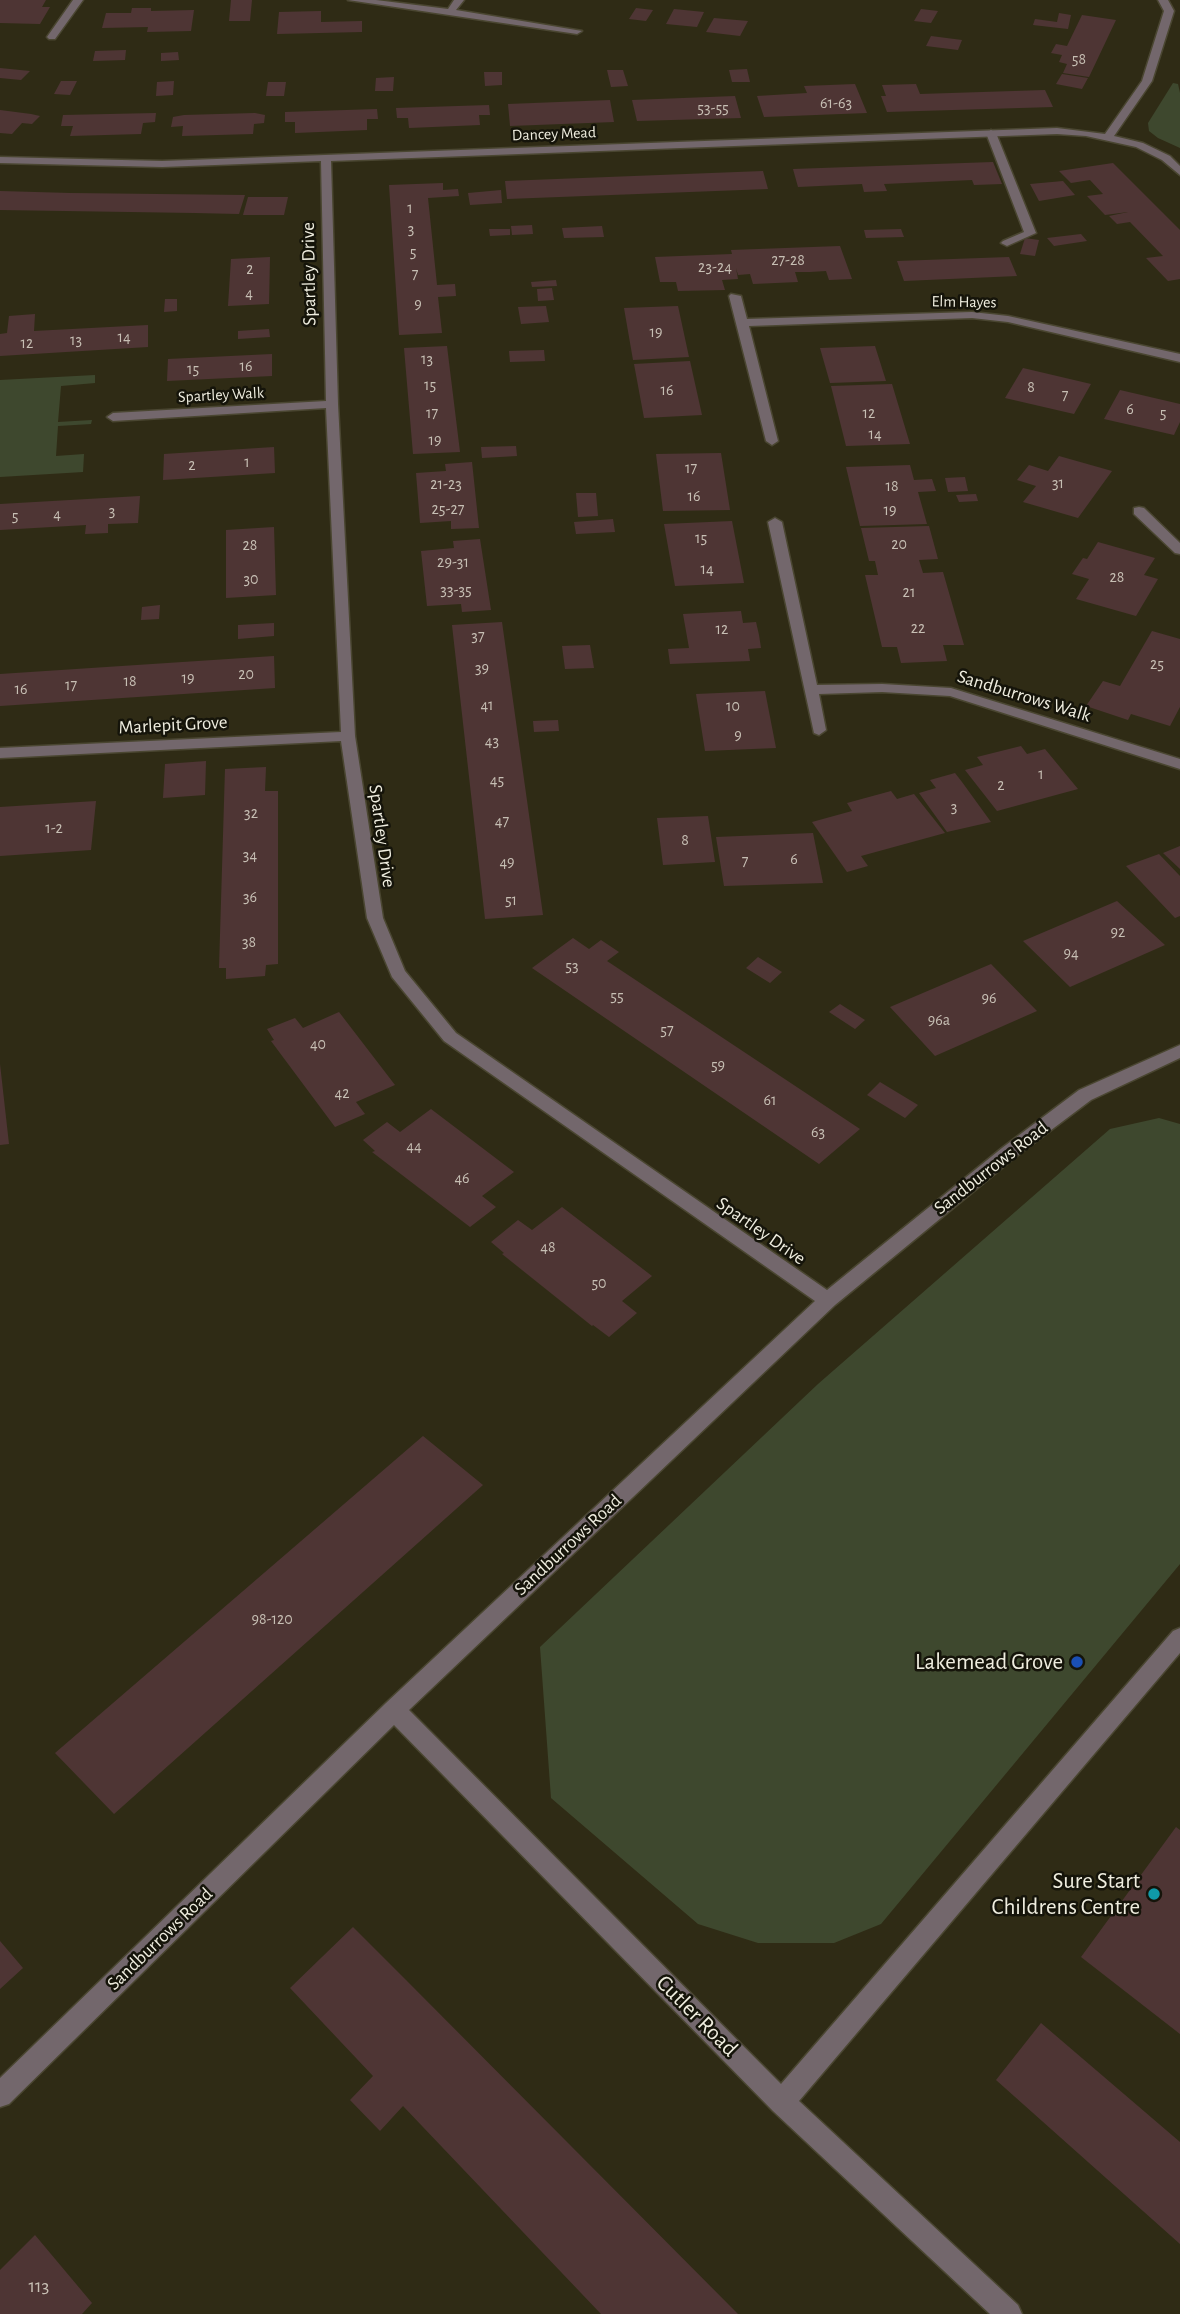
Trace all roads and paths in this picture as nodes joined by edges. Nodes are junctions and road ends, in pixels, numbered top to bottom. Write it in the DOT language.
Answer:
graph roads {
  1 [pos="78,0"];
  2 [pos="353,0"];
  3 [pos="459,0"];
  4 [pos="1163,0"];
  5 [pos="450,12"];
  6 [pos="577,31"];
  7 [pos="52,37"];
  8 [pos="991,133"];
  9 [pos="1108,138"];
  10 [pos="326,158"];
  11 [pos="0,160"];
  12 [pos="1180,172"];
  13 [pos="1007,243"];
  14 [pos="736,296"];
  15 [pos="743,323"];
  16 [pos="1180,358"];
  17 [pos="332,404"];
  18 [pos="113,417"];
  19 [pos="772,442"];
  20 [pos="1139,511"];
  21 [pos="775,522"];
  22 [pos="1180,550"];
  23 [pos="810,690"];
  24 [pos="818,730"];
  25 [pos="348,736"];
  26 [pos="0,753"];
  27 [pos="1180,764"];
  28 [pos="1180,1051"];
  29 [pos="828,1300"];
  30 [pos="1180,1638"];
  31 [pos="394,1710"];
  32 [pos="0,2095"];
  33 [pos="782,2102"];
  34 [pos="1009,2314"];
  1 -- 7 [label="street"];
  2 -- 5 [label="street"];
  3 -- 5 [label="street"];
  4 -- 9 [label="street"];
  5 -- 6 [label="street"];
  8 -- 9 [label="street, Dancey Mead"];
  8 -- 10 [label="street, Dancey Mead"];
  8 -- 13 [label="street"];
  9 -- 12 [label="street, Dancey Mead"];
  10 -- 11 [label="street, Dancey Mead"];
  10 -- 17 [label="street, Spartley Drive"];
  14 -- 15 [label="street"];
  15 -- 16 [label="street, Elm Hayes"];
  15 -- 19 [label="street"];
  17 -- 18 [label="street, Spartley Walk"];
  17 -- 25 [label="street, Spartley Drive"];
  20 -- 22 [label="street"];
  21 -- 23 [label="street"];
  23 -- 24 [label="street"];
  23 -- 27 [label="street, Sandburrows Walk"];
  25 -- 26 [label="street, Marlepit Grove"];
  25 -- 29 [label="street, Spartley Drive"];
  28 -- 29 [label="street, Sandburrows Road"];
  29 -- 31 [label="street, Sandburrows Road"];
  30 -- 33 [label="street"];
  31 -- 32 [label="street, Sandburrows Road"];
  31 -- 33 [label="street, Cutler Road"];
  33 -- 34 [label="street, Cutler Road"];
}
